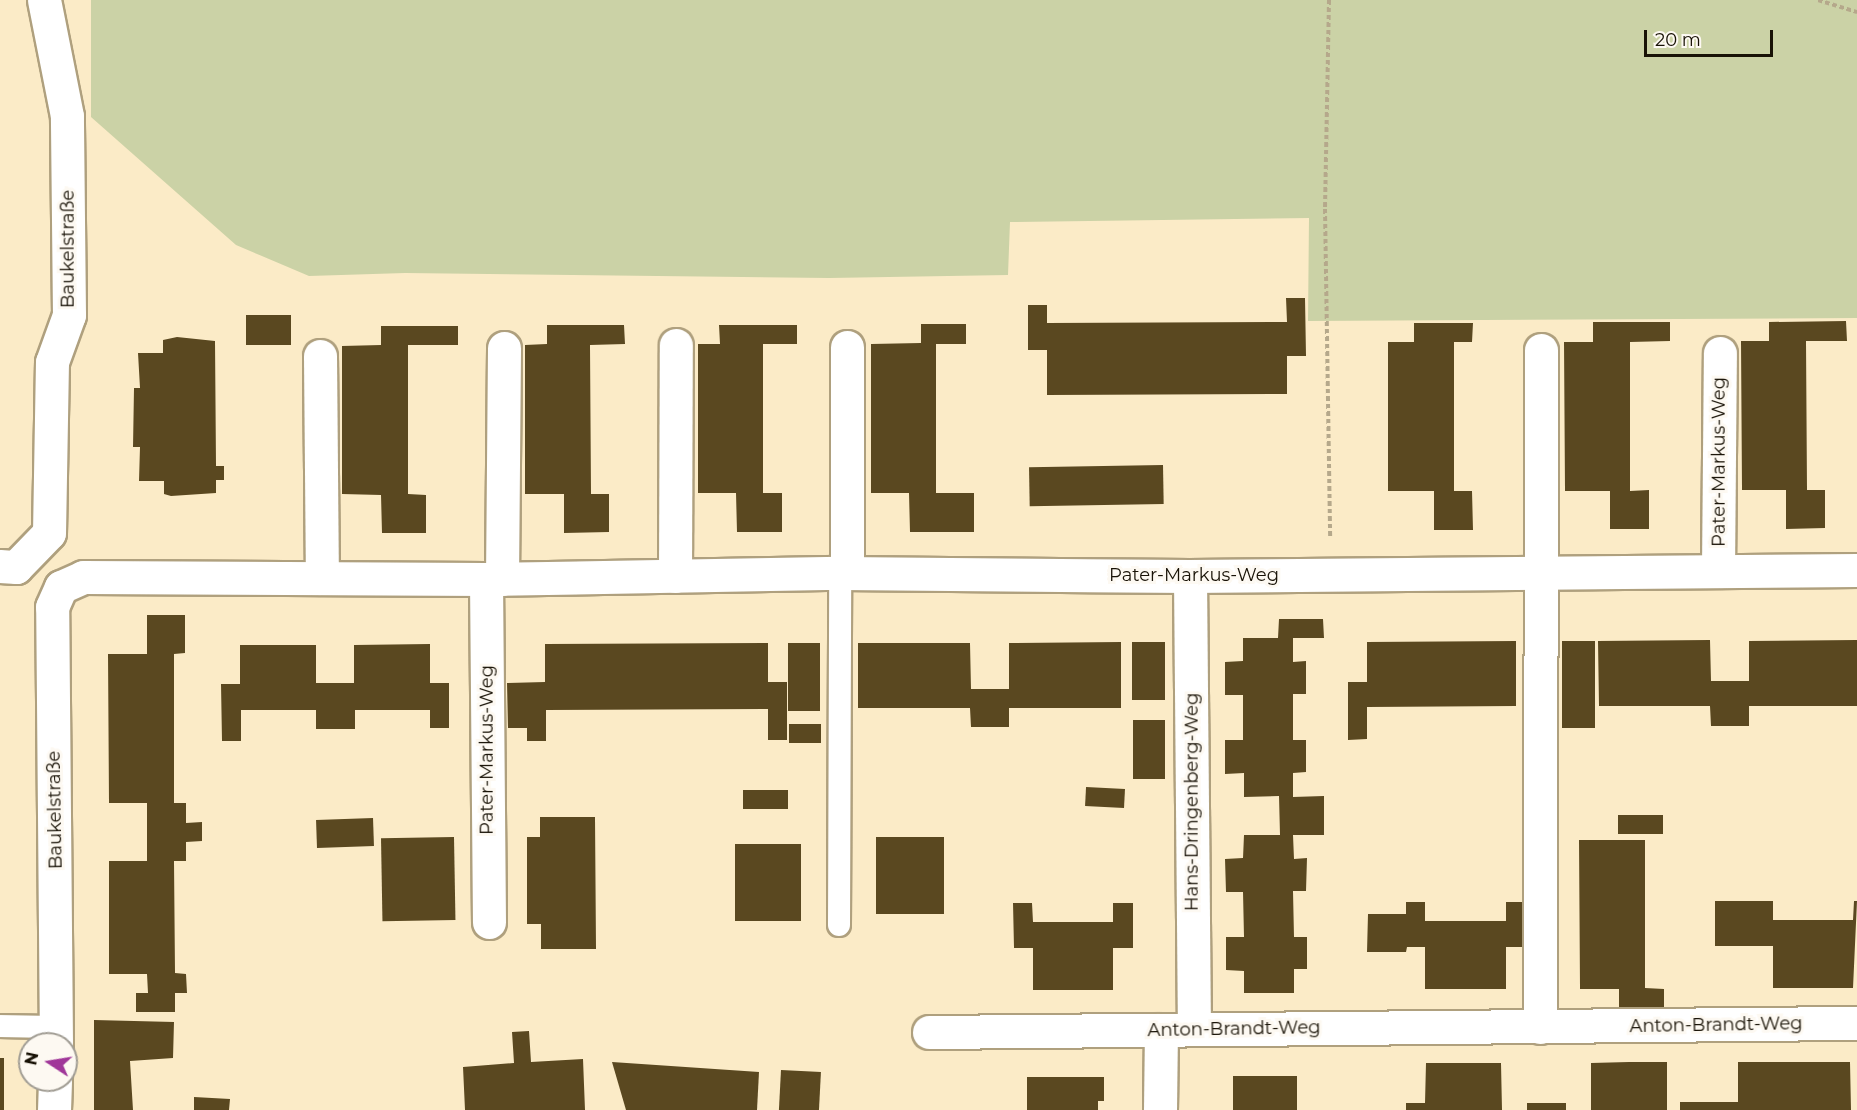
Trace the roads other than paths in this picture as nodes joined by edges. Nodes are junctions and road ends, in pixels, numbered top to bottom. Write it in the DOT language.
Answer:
graph roads {
  1 [pos="44,0"];
  2 [pos="676,345"];
  3 [pos="847,347"];
  4 [pos="504,348"];
  5 [pos="1541,350"];
  6 [pos="1720,353"];
  7 [pos="320,356"];
  8 [pos="0,566"];
  9 [pos="1857,570"];
  10 [pos="1719,572"];
  11 [pos="844,573"];
  12 [pos="1540,573"];
  13 [pos="675,576"];
  14 [pos="1190,576"];
  15 [pos="322,578"];
  16 [pos="494,579"];
  17 [pos="55,594"];
  18 [pos="489,922"];
  19 [pos="839,925"];
  20 [pos="1857,1023"];
  21 [pos="0,1026"];
  22 [pos="1540,1027"];
  23 [pos="1194,1029"];
  24 [pos="1161,1030"];
  25 [pos="38,1032"];
  26 [pos="57,1032"];
  27 [pos="929,1032"];
  28 [pos="55,1092"];
  29 [pos="54,1110"];
  30 [pos="1160,1110"];
  1 -- 8 [label="street, Baukelstraße"];
  2 -- 13 [label="street"];
  3 -- 11 [label="street"];
  4 -- 16 [label="street, Pater-Markus-Weg"];
  5 -- 12 [label="street"];
  6 -- 10 [label="street, Pater-Markus-Weg"];
  7 -- 15 [label="street"];
  9 -- 10 [label="street, Pater-Markus-Weg"];
  10 -- 12 [label="street, Pater-Markus-Weg"];
  11 -- 13 [label="street, Pater-Markus-Weg"];
  11 -- 14 [label="street, Pater-Markus-Weg"];
  11 -- 19 [label="lane"];
  12 -- 14 [label="street, Pater-Markus-Weg"];
  12 -- 22 [label="street"];
  13 -- 16 [label="street, Pater-Markus-Weg"];
  14 -- 23 [label="street, Hans-Dringenberg-Weg"];
  15 -- 16 [label="street, Pater-Markus-Weg"];
  15 -- 17 [label="street, Pater-Markus-Weg"];
  16 -- 18 [label="street, Pater-Markus-Weg"];
  17 -- 26 [label="street, Baukelstraße"];
  20 -- 22 [label="street, Anton-Brandt-Weg"];
  21 -- 25 [label="lane, Baukelstraße"];
  22 -- 23 [label="street, Anton-Brandt-Weg"];
  23 -- 24 [label="street, Anton-Brandt-Weg"];
  24 -- 27 [label="street, Anton-Brandt-Weg"];
  24 -- 30 [label="street"];
  28 -- 29 [label="street"];
}
